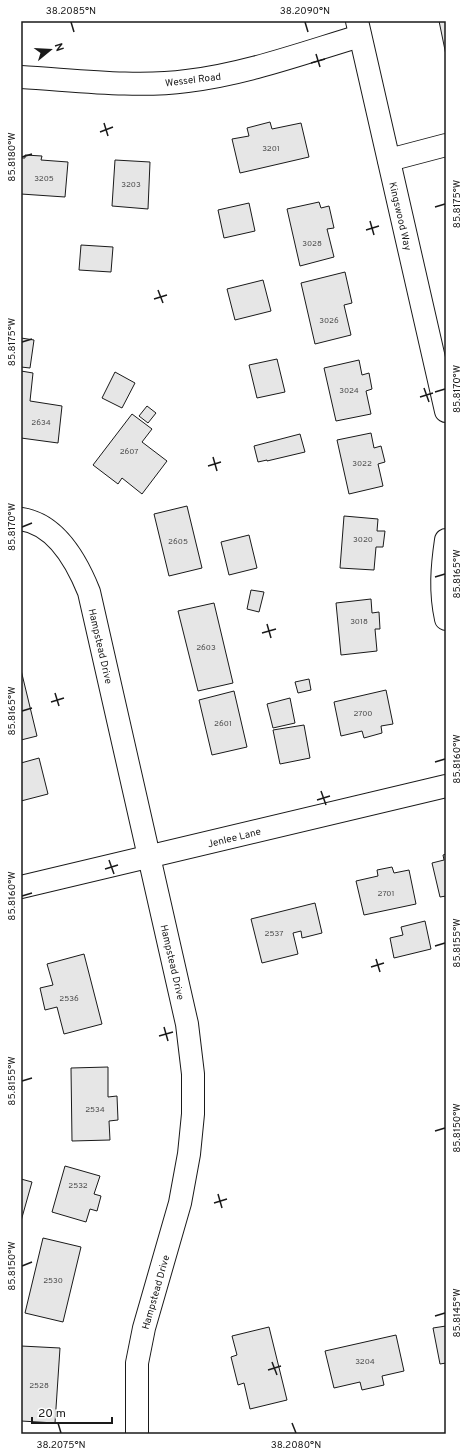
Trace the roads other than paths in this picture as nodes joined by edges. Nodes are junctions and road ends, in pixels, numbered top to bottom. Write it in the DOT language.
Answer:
graph roads {
  1 [pos="358,29"];
  2 [pos="21,77"];
  3 [pos="446,145"];
  4 [pos="389,160"];
  5 [pos="446,411"];
  6 [pos="23,519"];
  7 [pos="446,540"];
  8 [pos="446,619"];
  9 [pos="446,786"];
  10 [pos="149,857"];
  11 [pos="21,887"];
  12 [pos="137,1434"];
  1 -- 2 [label="street, Wessel Road"];
  1 -- 4 [label="street, Kingswood Way"];
  3 -- 4 [label="street"];
  4 -- 5 [label="street, Kingswood Way"];
  6 -- 10 [label="street, Hampstead Drive"];
  7 -- 8 [label="street"];
  9 -- 10 [label="street, Jenlee Lane"];
  10 -- 11 [label="street, Jenlee Lane"];
  10 -- 12 [label="street, Hampstead Drive"];
}
